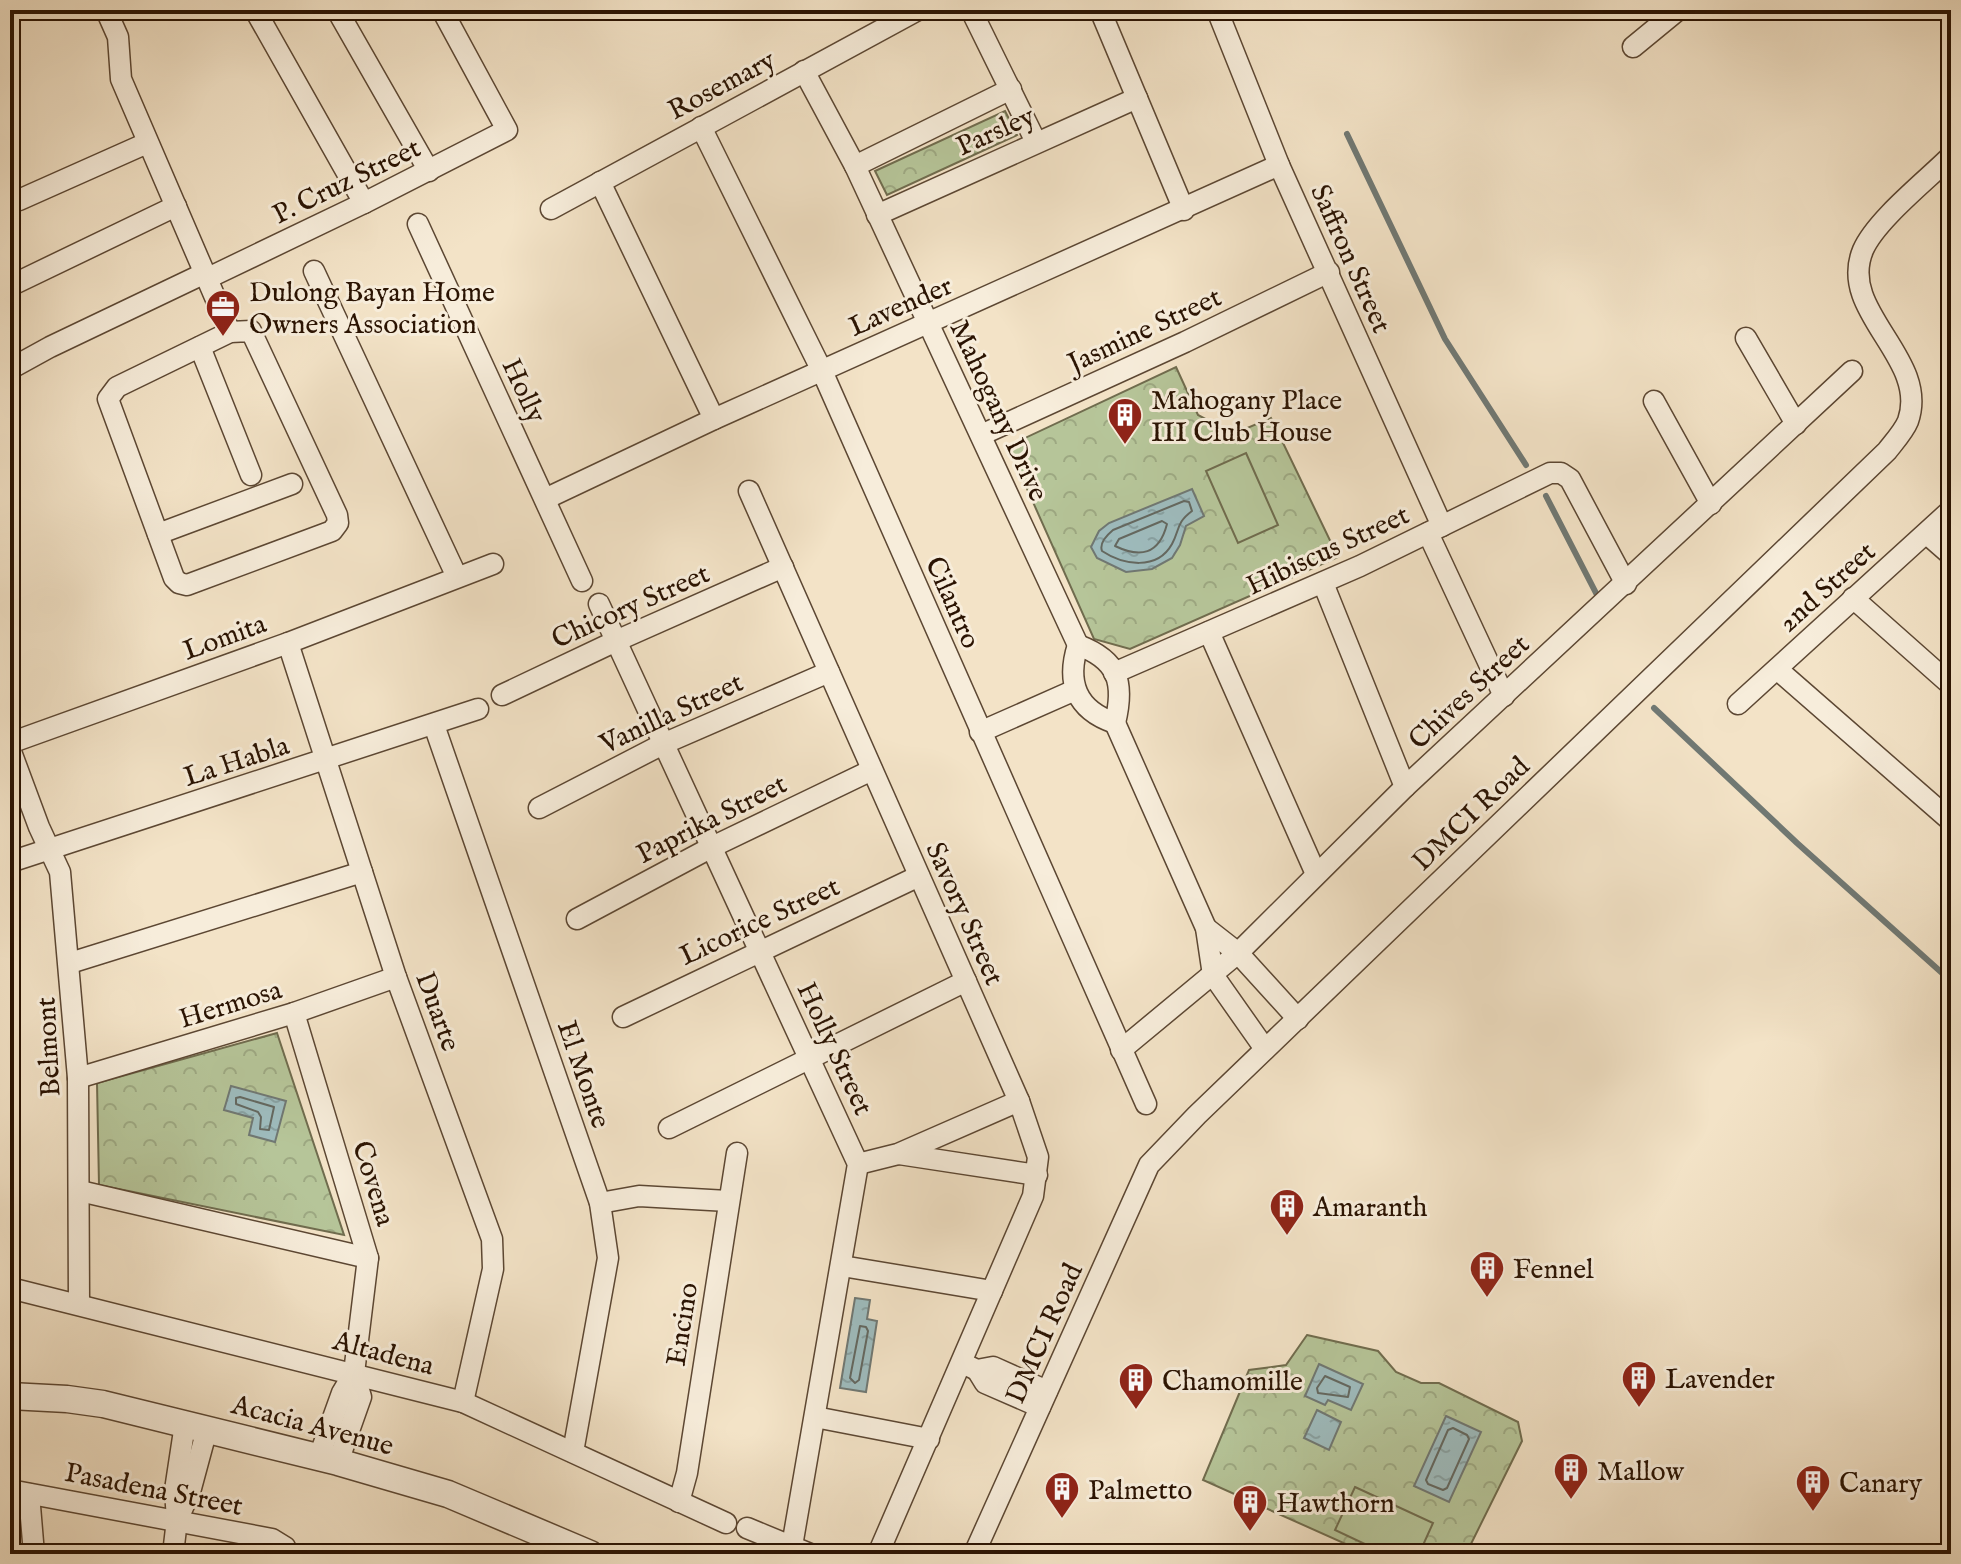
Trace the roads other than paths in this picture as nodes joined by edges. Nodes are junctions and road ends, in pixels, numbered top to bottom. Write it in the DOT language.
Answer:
graph roads {
  1 [pos="106,10"];
  2 [pos="255,10"];
  3 [pos="337,10"];
  4 [pos="442,10"];
  5 [pos="918,10"];
  6 [pos="971,10"];
  7 [pos="1100,10"];
  8 [pos="1217,10"];
  9 [pos="1678,10"];
  10 [pos="1633,47"];
  11 [pos="804,71"];
  12 [pos="1011,89"];
  13 [pos="1137,98"];
  14 [pos="701,127"];
  15 [pos="1036,142"];
  16 [pos="147,143"];
  17 [pos="1951,156"];
  18 [pos="1279,165"];
  19 [pos="855,166"];
  20 [pos="429,171"];
  21 [pos="600,182"];
  22 [pos="19,200"];
  23 [pos="364,203"];
  24 [pos="176,206"];
  25 [pos="551,209"];
  26 [pos="1184,210"];
  27 [pos="877,215"];
  28 [pos="418,224"];
  29 [pos="314,271"];
  30 [pos="1329,272"];
  31 [pos="206,276"];
  32 [pos="10,286"];
  33 [pos="929,323"];
  34 [pos="230,332"];
  35 [pos="1746,338"];
  36 [pos="200,347"];
  37 [pos="10,369"];
  38 [pos="822,371"];
  39 [pos="1852,371"];
  40 [pos="1654,401"];
  41 [pos="714,419"];
  42 [pos="1796,424"];
  43 [pos="981,435"];
  44 [pos="251,475"];
  45 [pos="292,484"];
  46 [pos="749,491"];
  47 [pos="545,499"];
  48 [pos="1711,504"];
  49 [pos="1951,510"];
  50 [pos="1435,530"];
  51 [pos="158,534"];
  52 [pos="1927,534"];
  53 [pos="1951,555"];
  54 [pos="493,564"];
  55 [pos="783,567"];
  56 [pos="457,577"];
  57 [pos="582,581"];
  58 [pos="1323,583"];
  59 [pos="1626,584"];
  60 [pos="1853,598"];
  61 [pos="599,604"];
  62 [pos="1209,632"];
  63 [pos="616,641"];
  64 [pos="288,643"];
  65 [pos="1078,645"];
  66 [pos="1777,669"];
  67 [pos="829,672"];
  68 [pos="1114,673"];
  69 [pos="1951,685"];
  70 [pos="1075,690"];
  71 [pos="502,695"];
  72 [pos="1504,696"];
  73 [pos="1738,704"];
  74 [pos="478,709"];
  75 [pos="1115,723"];
  76 [pos="434,725"];
  77 [pos="980,732"];
  78 [pos="10,743"];
  79 [pos="663,744"];
  80 [pos="10,749"];
  81 [pos="327,760"];
  82 [pos="872,770"];
  83 [pos="1405,787"];
  84 [pos="539,808"];
  85 [pos="1951,821"];
  86 [pos="712,847"];
  87 [pos="51,850"];
  88 [pos="10,862"];
  89 [pos="362,872"];
  90 [pos="1316,874"];
  91 [pos="919,876"];
  92 [pos="577,919"];
  93 [pos="1206,928"];
  94 [pos="760,950"];
  95 [pos="1238,953"];
  96 [pos="70,963"];
  97 [pos="1213,975"];
  98 [pos="396,977"];
  99 [pos="966,981"];
  100 [pos="294,1013"];
  101 [pos="623,1017"];
  102 [pos="1298,1019"];
  103 [pos="1265,1049"];
  104 [pos="1121,1050"];
  105 [pos="809,1059"];
  106 [pos="78,1078"];
  107 [pos="1019,1101"];
  108 [pos="1146,1104"];
  109 [pos="669,1128"];
  110 [pos="737,1153"];
  111 [pos="898,1154"];
  112 [pos="858,1164"];
  113 [pos="1037,1175"];
  114 [pos="80,1191"];
  115 [pos="728,1201"];
  116 [pos="600,1203"];
  117 [pos="368,1258"];
  118 [pos="842,1266"];
  119 [pos="10,1288"];
  120 [pos="992,1291"];
  121 [pos="79,1303"];
  122 [pos="969,1366"];
  123 [pos="354,1373"];
  124 [pos="10,1396"];
  125 [pos="1044,1399"];
  126 [pos="463,1402"];
  127 [pos="815,1417"];
  128 [pos="196,1427"];
  129 [pos="929,1439"];
  130 [pos="573,1452"];
  131 [pos="329,1460"];
  132 [pos="20,1492"];
  133 [pos="679,1502"];
  134 [pos="177,1520"];
  135 [pos="726,1523"];
  136 [pos="747,1528"];
  137 [pos="286,1550"];
  138 [pos="801,1550"];
  139 [pos="34,1554"];
  140 [pos="173,1554"];
  141 [pos="590,1554"];
  142 [pos="878,1554"];
  143 [pos="974,1554"];
  1 -- 16 [label="street"];
  2 -- 23 [label="street"];
  3 -- 20 [label="street"];
  4 -- 20 [label="street, P. Cruz Street"];
  5 -- 11 [label="street, Rosemary"];
  6 -- 12 [label="street"];
  7 -- 13 [label="street"];
  8 -- 18 [label="street, Saffron Street"];
  9 -- 10 [label="street"];
  11 -- 14 [label="street, Rosemary"];
  11 -- 19 [label="street, Mahogany Drive"];
  12 -- 15 [label="street"];
  12 -- 19 [label="street"];
  13 -- 15 [label="street, Parsley"];
  13 -- 26 [label="street"];
  14 -- 21 [label="street, Rosemary"];
  14 -- 38 [label="street, Cilantro"];
  15 -- 27 [label="street, Parsley"];
  16 -- 22 [label="street"];
  16 -- 24 [label="street"];
  17 -- 102 [label="street, DMCI Road"];
  18 -- 26 [label="street, Lavender"];
  18 -- 30 [label="street, Saffron Street"];
  19 -- 27 [label="street, Mahogany Drive"];
  20 -- 23 [label="street, P. Cruz Street"];
  21 -- 25 [label="street, Rosemary"];
  21 -- 41 [label="street"];
  23 -- 31 [label="street, P. Cruz Street"];
  24 -- 31 [label="street"];
  24 -- 32 [label="street"];
  26 -- 33 [label="street, Lavender"];
  27 -- 33 [label="street, Mahogany Drive"];
  28 -- 47 [label="street, Holly"];
  29 -- 56 [label="street"];
  30 -- 43 [label="street, Jasmine Street"];
  30 -- 50 [label="street, Saffron Street"];
  31 -- 34 [label="street"];
  31 -- 37 [label="street, P. Cruz Street"];
  33 -- 38 [label="street, Lavender"];
  33 -- 43 [label="street, Mahogany Drive"];
  34 -- 36 [label="street"];
  34 -- 51 [label="street"];
  35 -- 42 [label="street"];
  36 -- 44 [label="street"];
  36 -- 51 [label="street"];
  38 -- 41 [label="street, Lavender"];
  38 -- 77 [label="street, Cilantro"];
  39 -- 42 [label="street, Chives Street"];
  40 -- 48 [label="street"];
  41 -- 47 [label="street, Lavender"];
  42 -- 48 [label="street, Chives Street"];
  43 -- 65 [label="street, Mahogany Drive"];
  45 -- 51 [label="street"];
  46 -- 55 [label="street, Savory Street"];
  47 -- 57 [label="street, Holly"];
  48 -- 59 [label="street, Chives Street"];
  49 -- 52 [label="street, 2nd Street"];
  50 -- 58 [label="street, Hibiscus Street"];
  50 -- 59 [label="street, Hibiscus Street"];
  50 -- 72 [label="street, Saffron Street"];
  52 -- 53 [label="street"];
  52 -- 60 [label="street, 2nd Street"];
  54 -- 56 [label="street, Lomita"];
  55 -- 63 [label="street, Chicory Street"];
  55 -- 67 [label="street, Savory Street"];
  56 -- 64 [label="street, Lomita"];
  58 -- 62 [label="street, Hibiscus Street"];
  58 -- 83 [label="street"];
  59 -- 72 [label="street, Chives Street"];
  60 -- 66 [label="street, 2nd Street"];
  60 -- 69 [label="street"];
  61 -- 63 [label="street, Holly Street"];
  62 -- 68 [label="street, Hibiscus Street"];
  62 -- 90 [label="street"];
  63 -- 71 [label="street, Chicory Street"];
  63 -- 79 [label="street, Holly Street"];
  64 -- 78 [label="street, Lomita"];
  64 -- 81 [label="street, Duarte"];
  65 -- 68 [label="street"];
  65 -- 70 [label="street"];
  66 -- 73 [label="street, 2nd Street"];
  66 -- 85 [label="street"];
  67 -- 79 [label="street, Vanilla Street"];
  67 -- 82 [label="street, Savory Street"];
  68 -- 75 [label="street"];
  70 -- 75 [label="street"];
  70 -- 77 [label="street"];
  72 -- 83 [label="street, Chives Street"];
  74 -- 76 [label="street, La Habla"];
  75 -- 93 [label="street"];
  76 -- 81 [label="street, La Habla"];
  76 -- 116 [label="street, El Monte"];
  77 -- 104 [label="street, Cilantro"];
  79 -- 84 [label="street, Vanilla Street"];
  79 -- 86 [label="street, Holly Street"];
  80 -- 87 [label="street, Belmont"];
  81 -- 87 [label="street, La Habla"];
  81 -- 89 [label="street, Duarte"];
  82 -- 86 [label="street, Paprika Street"];
  82 -- 91 [label="street, Savory Street"];
  83 -- 90 [label="street, Chives Street"];
  86 -- 92 [label="street, Paprika Street"];
  86 -- 94 [label="street, Holly Street"];
  87 -- 88 [label="street, La Habla"];
  87 -- 96 [label="street, Belmont"];
  89 -- 96 [label="street"];
  89 -- 98 [label="street, Duarte"];
  90 -- 95 [label="street, Chives Street"];
  91 -- 94 [label="street, Licorice Street"];
  91 -- 99 [label="street, Savory Street"];
  93 -- 95 [label="street"];
  93 -- 97 [label="street"];
  94 -- 101 [label="street, Licorice Street"];
  94 -- 105 [label="street, Holly Street"];
  95 -- 97 [label="street, Chives Street"];
  95 -- 102 [label="street"];
  96 -- 106 [label="street, Belmont"];
  97 -- 103 [label="street"];
  97 -- 104 [label="street, Chives Street"];
  98 -- 100 [label="street, Hermosa"];
  98 -- 126 [label="street, Duarte"];
  99 -- 105 [label="street"];
  99 -- 107 [label="street, Savory Street"];
  100 -- 106 [label="street, Hermosa"];
  100 -- 117 [label="street, Covena"];
  102 -- 103 [label="street, DMCI Road"];
  103 -- 125 [label="street, DMCI Road"];
  104 -- 108 [label="street, Cilantro"];
  105 -- 109 [label="street"];
  105 -- 112 [label="street, Holly Street"];
  106 -- 114 [label="street, Belmont"];
  107 -- 111 [label="street"];
  107 -- 113 [label="street, Savory Street"];
  110 -- 115 [label="street, Encino"];
  111 -- 112 [label="street"];
  111 -- 113 [label="street"];
  112 -- 118 [label="street"];
  113 -- 120 [label="street, Savory Street"];
  114 -- 117 [label="street"];
  114 -- 121 [label="street, Belmont"];
  115 -- 116 [label="street"];
  115 -- 133 [label="street, Encino"];
  116 -- 130 [label="street, El Monte"];
  117 -- 123 [label="street, Covena"];
  118 -- 120 [label="street"];
  118 -- 127 [label="street"];
  119 -- 121 [label="street, Altadena"];
  120 -- 122 [label="street, Savory Street"];
  121 -- 123 [label="street, Altadena"];
  122 -- 125 [label="street"];
  122 -- 129 [label="street, Savory Street"];
  123 -- 126 [label="street, Altadena"];
  123 -- 131 [label="street, Covena"];
  124 -- 128 [label="street, Acacia Avenue"];
  125 -- 143 [label="street, DMCI Road"];
  126 -- 130 [label="street, Altadena"];
  127 -- 129 [label="street"];
  127 -- 138 [label="street"];
  128 -- 131 [label="street, Acacia Avenue"];
  128 -- 134 [label="street"];
  129 -- 142 [label="street, Savory Street"];
  130 -- 133 [label="street, Altadena"];
  131 -- 141 [label="street, Acacia Avenue"];
  132 -- 134 [label="street, Pasadena Street"];
  132 -- 139 [label="street"];
  133 -- 135 [label="street, Altadena"];
  134 -- 137 [label="street, Pasadena Street"];
  134 -- 140 [label="street"];
  136 -- 138 [label="street"];
}
